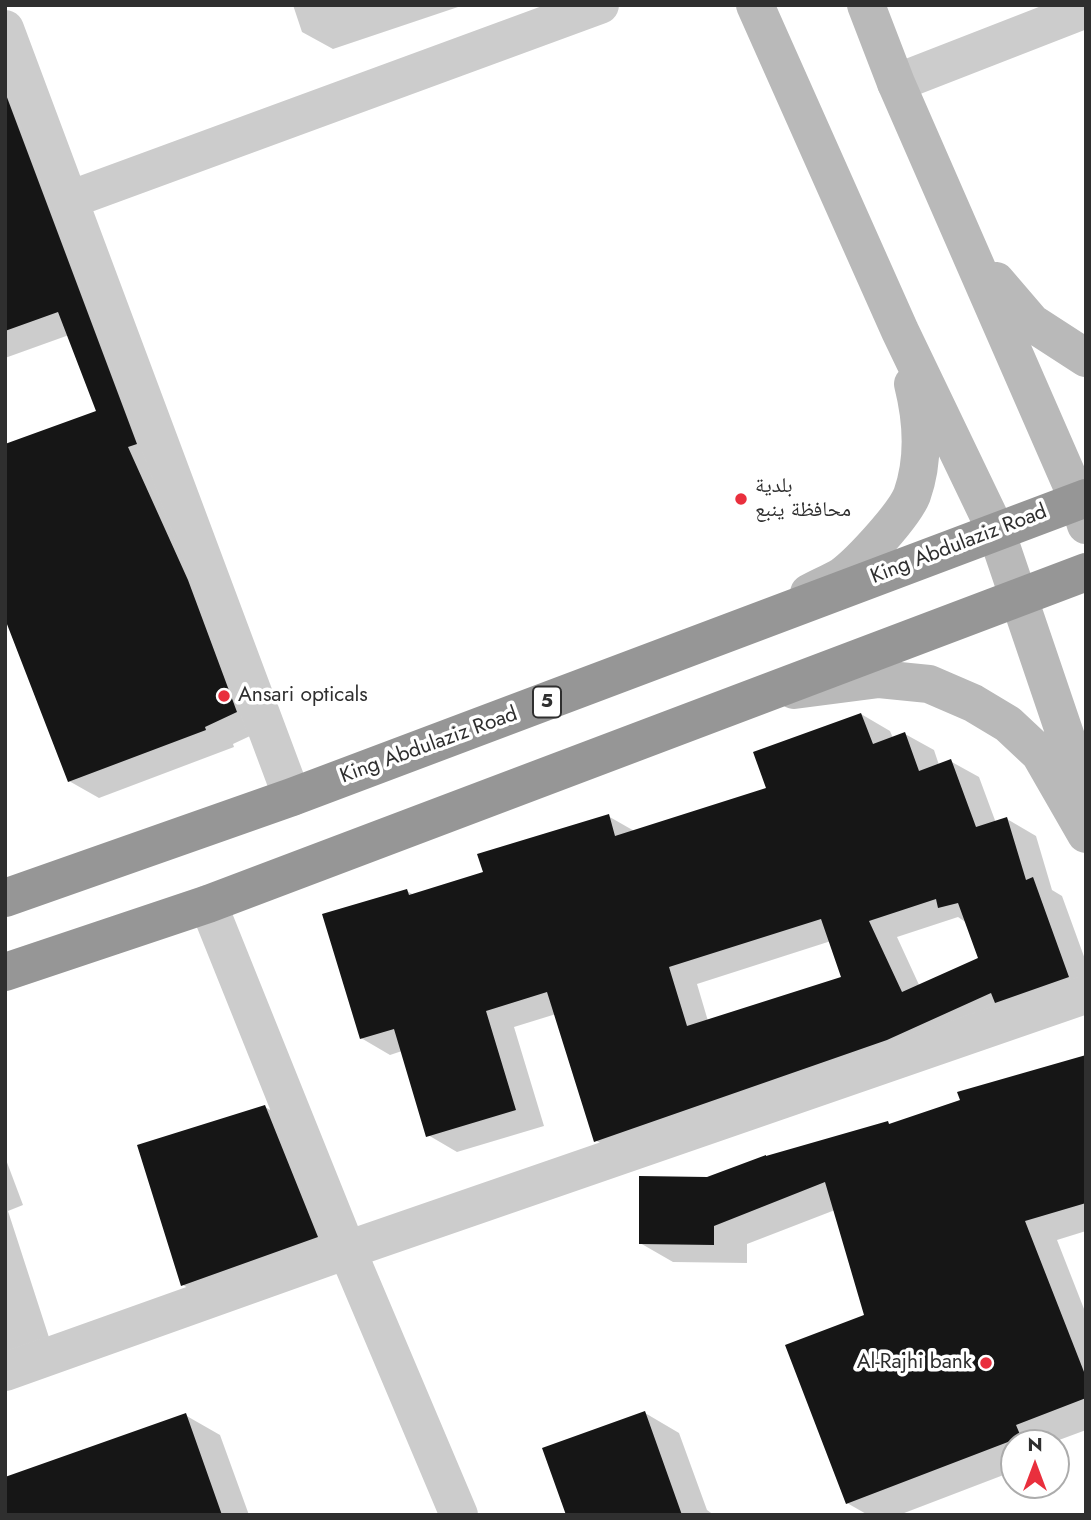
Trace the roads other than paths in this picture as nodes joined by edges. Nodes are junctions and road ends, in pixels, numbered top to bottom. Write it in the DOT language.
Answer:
graph roads {
  1 [pos="600,5"];
  2 [pos="755,5"];
  3 [pos="866,5"];
  4 [pos="1086,9"];
  5 [pos="5,29"];
  6 [pos="896,83"];
  7 [pos="69,200"];
  8 [pos="969,250"];
  9 [pos="900,331"];
  10 [pos="1086,358"];
  11 [pos="1083,508"];
  12 [pos="996,531"];
  13 [pos="1086,572"];
  14 [pos="1020,596"];
  15 [pos="724,636"];
  16 [pos="764,694"];
  17 [pos="1086,796"];
  18 [pos="292,797"];
  19 [pos="1086,834"];
  20 [pos="5,898"];
  21 [pos="208,904"];
  22 [pos="5,972"];
  23 [pos="1083,996"];
  24 [pos="347,1250"];
  25 [pos="5,1372"];
  26 [pos="459,1515"];
  1 -- 7 [label="street"];
  2 -- 9 [label="main road"];
  3 -- 6 [label="main road"];
  4 -- 6 [label="street"];
  5 -- 7 [label="street"];
  6 -- 8 [label="main road"];
  7 -- 18 [label="street"];
  8 -- 10 [label="main road"];
  8 -- 11 [label="main road"];
  9 -- 12 [label="main road"];
  9 -- 15 [label="main road"];
  11 -- 12 [label="highway, King Abdulaziz Road / 5"];
  12 -- 14 [label="main road"];
  12 -- 15 [label="highway, King Abdulaziz Road / 5"];
  13 -- 14 [label="highway"];
  14 -- 16 [label="highway"];
  14 -- 17 [label="main road"];
  15 -- 18 [label="highway, King Abdulaziz Road / 5"];
  16 -- 19 [label="main road"];
  16 -- 21 [label="highway"];
  18 -- 20 [label="highway, King Abdulaziz Road / 5"];
  21 -- 22 [label="highway"];
  21 -- 24 [label="street"];
  23 -- 24 [label="street"];
  24 -- 25 [label="street"];
  24 -- 26 [label="street"];
}
